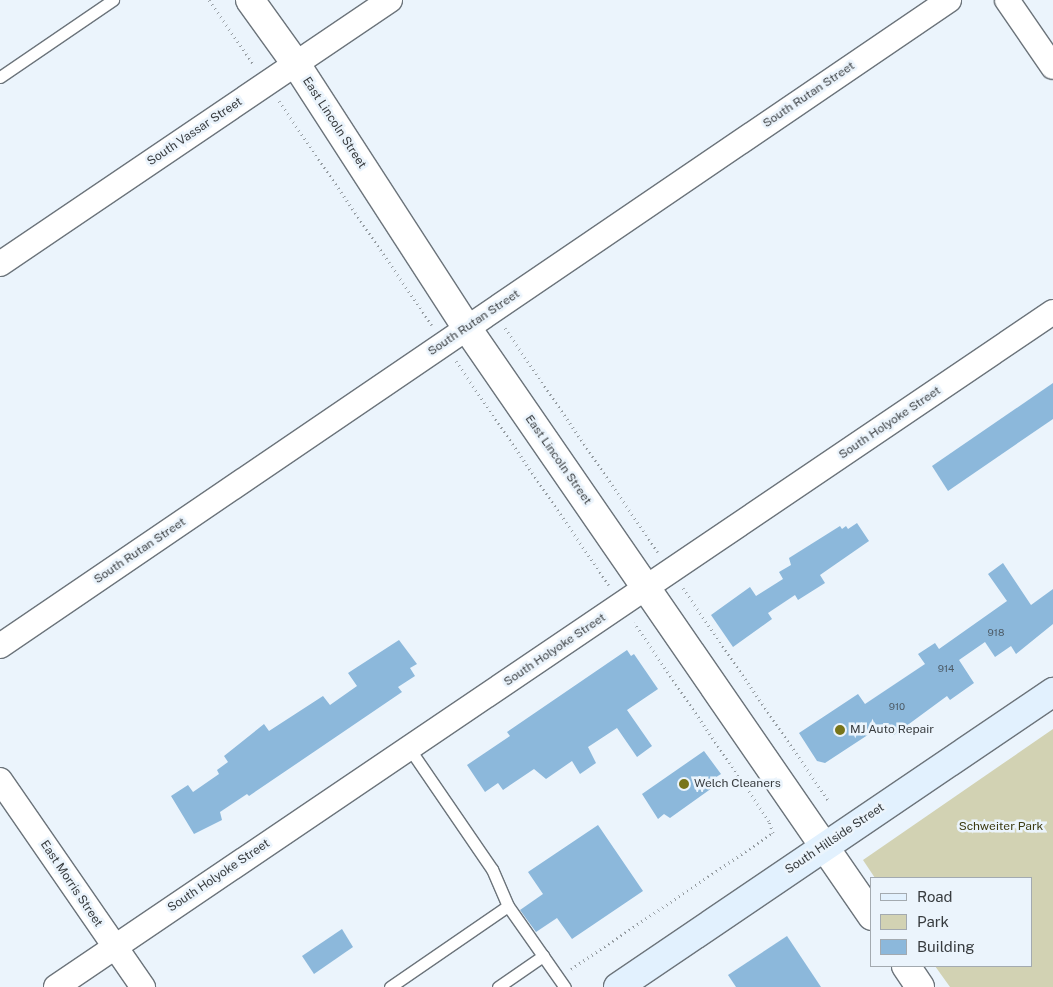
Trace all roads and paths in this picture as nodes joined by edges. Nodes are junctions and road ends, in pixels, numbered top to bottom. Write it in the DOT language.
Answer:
graph roads {
  1 [pos="113,0"];
  2 [pos="209,0"];
  3 [pos="250,0"];
  4 [pos="390,0"];
  5 [pos="949,0"];
  6 [pos="1007,0"];
  7 [pos="296,64"];
  8 [pos="1053,67"];
  9 [pos="0,77"];
  10 [pos="267,84"];
  11 [pos="0,264"];
  12 [pos="491,311"];
  13 [pos="1053,312"];
  14 [pos="467,328"];
  15 [pos="444,343"];
  16 [pos="672,572"];
  17 [pos="647,588"];
  18 [pos="622,605"];
  19 [pos="0,646"];
  20 [pos="1053,692"];
  21 [pos="409,748"];
  22 [pos="0,780"];
  23 [pos="828,800"];
  24 [pos="824,846"];
  25 [pos="508,906"];
  26 [pos="870,913"];
  27 [pos="115,947"];
  28 [pos="543,956"];
  29 [pos="907,967"];
  30 [pos="561,982"];
  31 [pos="56,987"];
  32 [pos="143,987"];
  33 [pos="390,987"];
  34 [pos="498,987"];
  35 [pos="618,987"];
  36 [pos="920,987"];
  1 -- 9 [label="lane"];
  2 -- 10 [label="path"];
  3 -- 7 [label="street, East Lincoln Street"];
  4 -- 7 [label="street, South Vassar Street"];
  5 -- 12 [label="street, South Rutan Street"];
  6 -- 8 [label="street"];
  7 -- 10 [label="street, South Vassar Street"];
  7 -- 14 [label="street, East Lincoln Street"];
  10 -- 11 [label="street, South Vassar Street"];
  10 -- 15 [label="path"];
  12 -- 14 [label="street, South Rutan Street"];
  12 -- 16 [label="path"];
  13 -- 16 [label="street, South Holyoke Street"];
  14 -- 15 [label="street, South Rutan Street"];
  14 -- 17 [label="street, East Lincoln Street"];
  15 -- 18 [label="path"];
  15 -- 19 [label="street, South Rutan Street"];
  16 -- 17 [label="street, South Holyoke Street"];
  16 -- 23 [label="path"];
  17 -- 18 [label="street, South Holyoke Street"];
  17 -- 24 [label="street, East Lincoln Street"];
  18 -- 21 [label="street, South Holyoke Street"];
  18 -- 30 [label="path"];
  20 -- 24 [label="main road, South Hillside Street"];
  21 -- 25 [label="lane"];
  21 -- 27 [label="street, South Holyoke Street"];
  22 -- 27 [label="street, East Morris Street"];
  24 -- 26 [label="street, East Lincoln Street"];
  24 -- 35 [label="main road, South Hillside Street"];
  25 -- 28 [label="lane"];
  25 -- 33 [label="lane"];
  27 -- 31 [label="street, South Holyoke Street"];
  27 -- 32 [label="street, East Morris Street"];
  28 -- 30 [label="lane"];
  28 -- 34 [label="lane"];
  29 -- 36 [label="street"];
}
